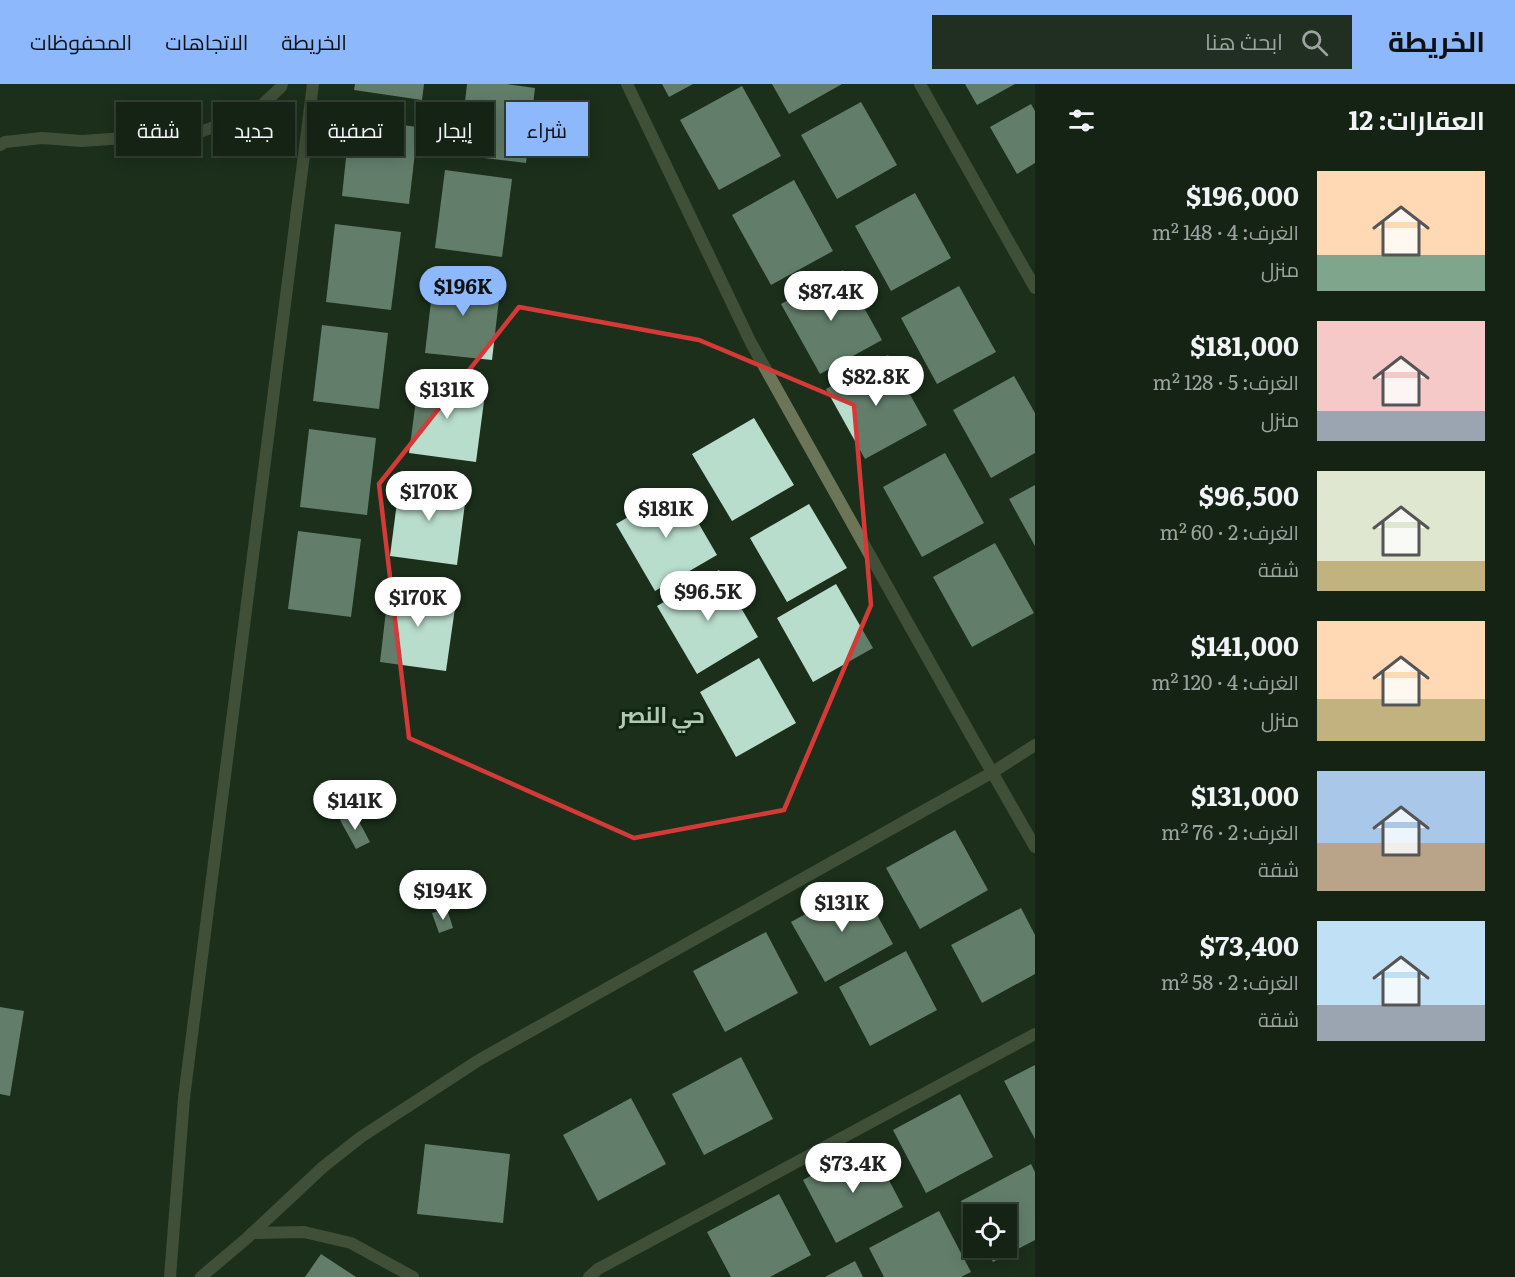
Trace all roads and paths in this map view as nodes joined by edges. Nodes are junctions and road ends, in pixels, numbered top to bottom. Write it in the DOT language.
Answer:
graph roads {
  1 [pos="282,84"];
  2 [pos="313,84"];
  3 [pos="627,84"];
  4 [pos="920,84"];
  5 [pos="0,145"];
  6 [pos="1035,288"];
  7 [pos="1035,746"];
  8 [pos="993,772"];
  9 [pos="1035,847"];
  10 [pos="1035,1034"];
  11 [pos="252,1233"];
  12 [pos="170,1277"];
  13 [pos="201,1277"];
  14 [pos="413,1277"];
  15 [pos="589,1277"];
  1 -- 5 [label="street"];
  2 -- 12 [label="street"];
  3 -- 8 [label="street"];
  4 -- 6 [label="street"];
  7 -- 8 [label="street"];
  8 -- 9 [label="street"];
  8 -- 11 [label="street"];
  10 -- 15 [label="street"];
  11 -- 13 [label="street"];
  11 -- 14 [label="street"];
}
